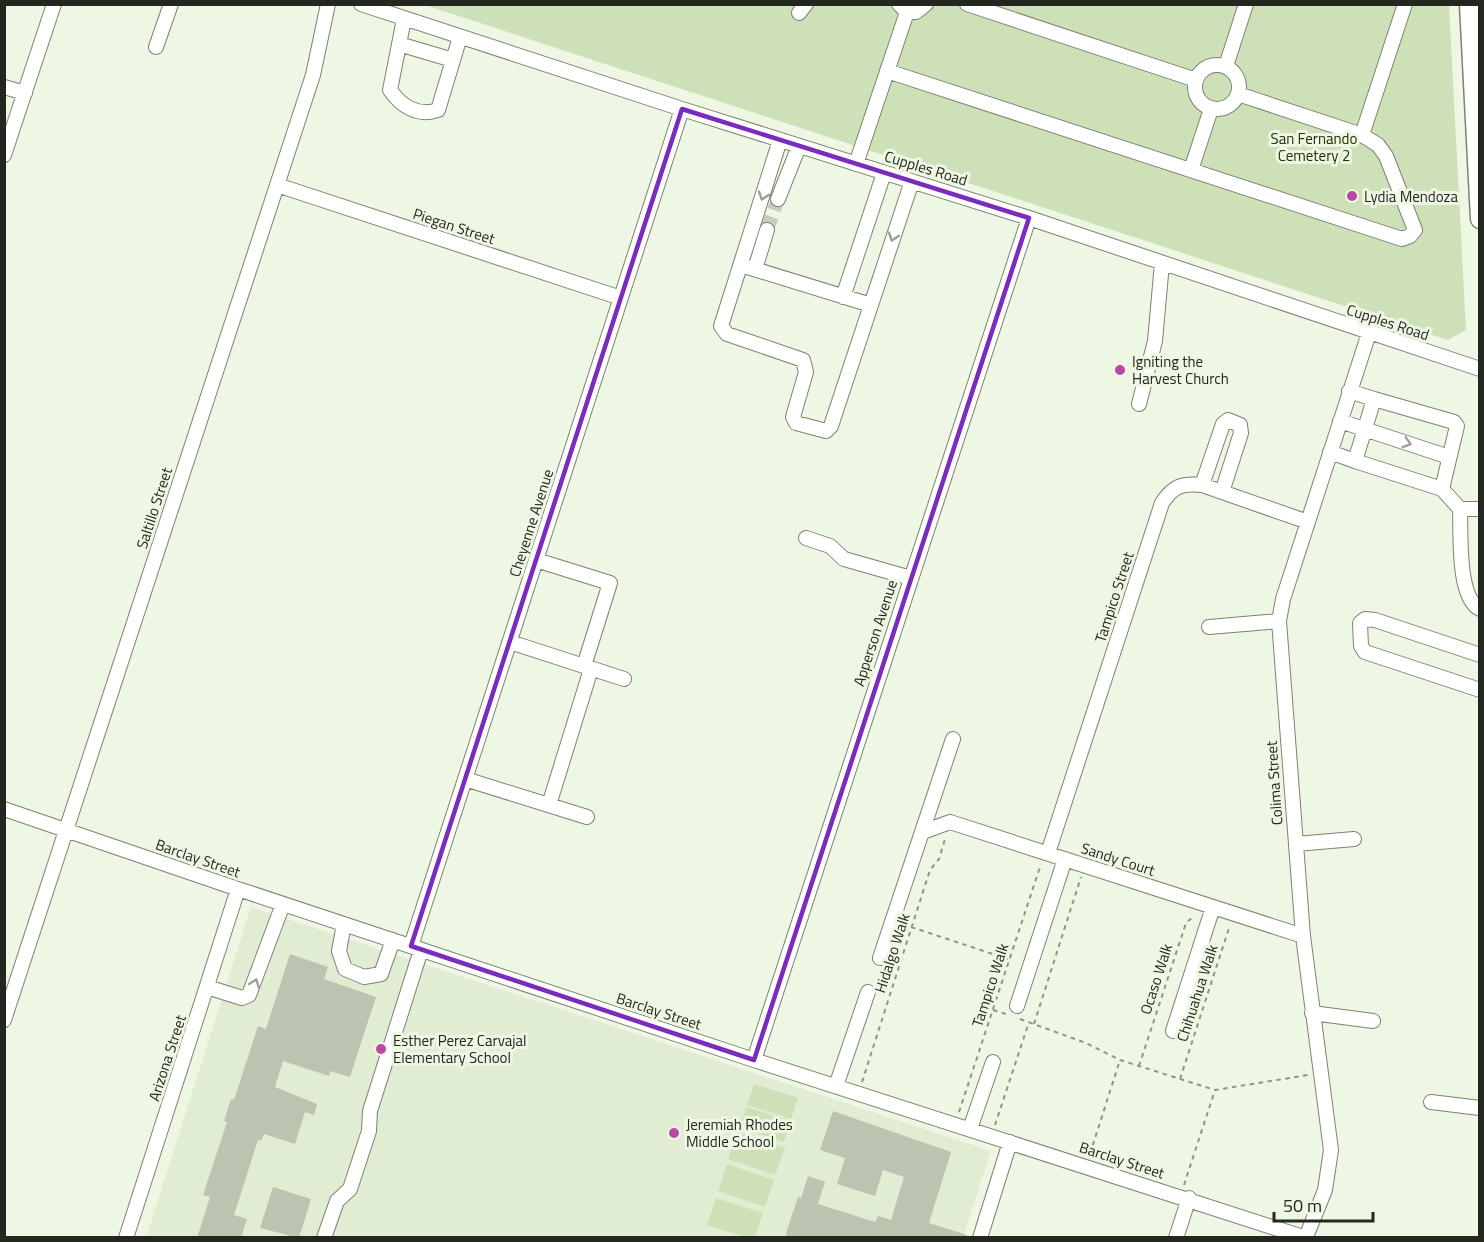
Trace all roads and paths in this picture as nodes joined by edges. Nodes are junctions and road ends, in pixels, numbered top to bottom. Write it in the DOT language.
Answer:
graph roads {
  1 [pos="54,4"];
  2 [pos="171,4"];
  3 [pos="328,4"];
  4 [pos="361,4"];
  5 [pos="926,4"];
  6 [pos="967,4"];
  7 [pos="1246,4"];
  8 [pos="1405,4"];
  9 [pos="1469,4"];
  10 [pos="903,8"];
  11 [pos="404,19"];
  12 [pos="460,37"];
  13 [pos="399,44"];
  14 [pos="156,47"];
  15 [pos="453,60"];
  16 [pos="1226,66"];
  17 [pos="1476,67"];
  18 [pos="887,71"];
  19 [pos="1196,80"];
  20 [pos="4,87"];
  21 [pos="25,93"];
  22 [pos="1238,94"];
  23 [pos="682,109"];
  24 [pos="1212,109"];
  25 [pos="1362,135"];
  26 [pos="780,140"];
  27 [pos="799,146"];
  28 [pos="4,155"];
  29 [pos="856,164"];
  30 [pos="1191,170"];
  31 [pos="884,172"];
  32 [pos="912,181"];
  33 [pos="276,185"];
  34 [pos="778,198"];
  35 [pos="1029,218"];
  36 [pos="1479,219"];
  37 [pos="767,230"];
  38 [pos="1162,263"];
  39 [pos="748,267"];
  40 [pos="843,297"];
  41 [pos="621,298"];
  42 [pos="871,305"];
  43 [pos="1369,333"];
  44 [pos="1479,369"];
  45 [pos="1349,391"];
  46 [pos="1374,399"];
  47 [pos="1139,404"];
  48 [pos="1340,421"];
  49 [pos="1365,430"];
  50 [pos="1330,452"];
  51 [pos="1449,457"];
  52 [pos="1355,461"];
  53 [pos="1202,485"];
  54 [pos="1442,489"];
  55 [pos="1222,492"];
  56 [pos="1460,508"];
  57 [pos="1479,509"];
  58 [pos="1308,522"];
  59 [pos="807,538"];
  60 [pos="536,560"];
  61 [pos="910,578"];
  62 [pos="1479,609"];
  63 [pos="1279,621"];
  64 [pos="1209,627"];
  65 [pos="510,642"];
  66 [pos="1479,655"];
  67 [pos="587,668"];
  68 [pos="624,679"];
  69 [pos="1479,690"];
  70 [pos="953,739"];
  71 [pos="465,779"];
  72 [pos="549,805"];
  73 [pos="4,809"];
  74 [pos="586,817"];
  75 [pos="950,822"];
  76 [pos="66,830"];
  77 [pos="923,832"];
  78 [pos="1354,839"];
  79 [pos="1296,844"];
  80 [pos="1046,853"];
  81 [pos="1065,859"];
  82 [pos="1085,866"];
  83 [pos="238,889"];
  84 [pos="1198,902"];
  85 [pos="283,904"];
  86 [pos="1213,907"];
  87 [pos="1234,913"];
  88 [pos="344,924"];
  89 [pos="911,927"];
  90 [pos="1304,936"];
  91 [pos="393,940"];
  92 [pos="416,948"];
  93 [pos="880,958"];
  94 [pos="1010,960"];
  95 [pos="207,987"];
  96 [pos="868,992"];
  97 [pos="1017,1006"];
  98 [pos="993,1010"];
  99 [pos="1312,1013"];
  100 [pos="4,1020"];
  101 [pos="1373,1021"];
  102 [pos="1029,1022"];
  103 [pos="1034,1024"];
  104 [pos="1173,1031"];
  105 [pos="754,1059"];
  106 [pos="1120,1060"];
  107 [pos="993,1062"];
  108 [pos="1139,1066"];
  109 [pos="1320,1074"];
  110 [pos="1180,1079"];
  111 [pos="836,1086"];
  112 [pos="1215,1090"];
  113 [pos="858,1093"];
  114 [pos="1431,1102"];
  115 [pos="1479,1108"];
  116 [pos="955,1124"];
  117 [pos="970,1129"];
  118 [pos="991,1136"];
  119 [pos="1010,1142"];
  120 [pos="1086,1166"];
  121 [pos="1185,1197"];
  122 [pos="1306,1237"];
  123 [pos="126,1238"];
  124 [pos="324,1238"];
  125 [pos="980,1238"];
  126 [pos="1176,1238"];
  1 -- 21 [label="street"];
  2 -- 14 [label="street"];
  3 -- 33 [label="street, Saltillo Street"];
  4 -- 11 [label="street, Cupples Road"];
  5 -- 10 [label="street"];
  6 -- 19 [label="street"];
  7 -- 16 [label="street"];
  8 -- 25 [label="street"];
  9 -- 17 [label="main road"];
  10 -- 18 [label="street"];
  11 -- 12 [label="street, Cupples Road"];
  11 -- 13 [label="street"];
  12 -- 15 [label="street"];
  12 -- 23 [label="street, Cupples Road"];
  13 -- 15 [label="street"];
  13 -- 15 [label="street"];
  16 -- 19 [label="street"];
  16 -- 22 [label="street"];
  17 -- 36 [label="main road"];
  18 -- 29 [label="street"];
  18 -- 30 [label="street"];
  19 -- 24 [label="street"];
  20 -- 21 [label="street"];
  21 -- 28 [label="street"];
  22 -- 24 [label="street"];
  22 -- 25 [label="street"];
  23 -- 26 [label="street, Cupples Road"];
  23 -- 41 [label="street, Cheyenne Avenue"];
  24 -- 30 [label="street"];
  25 -- 30 [label="street"];
  26 -- 27 [label="street, Cupples Road"];
  26 -- 39 [label="street, one-way"];
  27 -- 29 [label="street, Cupples Road"];
  27 -- 34 [label="street"];
  29 -- 31 [label="street, Cupples Road"];
  31 -- 32 [label="street, Cupples Road"];
  31 -- 40 [label="street"];
  32 -- 35 [label="street, Cupples Road"];
  32 -- 42 [label="street, one-way"];
  33 -- 41 [label="street, Piegan Street"];
  33 -- 76 [label="street, Saltillo Street"];
  35 -- 38 [label="street, Cupples Road"];
  35 -- 61 [label="street, Apperson Avenue"];
  37 -- 39 [label="street"];
  38 -- 43 [label="street, Cupples Road"];
  38 -- 47 [label="street"];
  39 -- 40 [label="street"];
  39 -- 42 [label="street"];
  40 -- 42 [label="street"];
  41 -- 60 [label="street, Cheyenne Avenue"];
  43 -- 44 [label="street, Cupples Road"];
  43 -- 45 [label="street, Colima Street"];
  45 -- 46 [label="street"];
  45 -- 48 [label="street, Colima Street"];
  46 -- 49 [label="street"];
  46 -- 51 [label="street"];
  48 -- 49 [label="street"];
  48 -- 50 [label="street, Colima Street"];
  49 -- 51 [label="street, one-way"];
  49 -- 52 [label="street"];
  50 -- 52 [label="street"];
  50 -- 58 [label="street, Colima Street"];
  51 -- 54 [label="street"];
  52 -- 54 [label="street"];
  53 -- 55 [label="street, Tampico Street"];
  53 -- 55 [label="street"];
  53 -- 80 [label="street, Tampico Street"];
  54 -- 56 [label="street"];
  55 -- 58 [label="street, Tampico Street"];
  56 -- 57 [label="street"];
  56 -- 62 [label="street"];
  58 -- 63 [label="street, Colima Street"];
  59 -- 61 [label="street"];
  60 -- 65 [label="street, Cheyenne Avenue"];
  60 -- 67 [label="street"];
  61 -- 105 [label="street, Apperson Avenue"];
  63 -- 64 [label="street"];
  63 -- 79 [label="street, Colima Street"];
  65 -- 67 [label="street"];
  65 -- 71 [label="street, Cheyenne Avenue"];
  66 -- 69 [label="street"];
  67 -- 68 [label="street"];
  67 -- 72 [label="street"];
  70 -- 77 [label="street"];
  71 -- 72 [label="street"];
  71 -- 92 [label="street, Cheyenne Avenue"];
  72 -- 74 [label="street"];
  73 -- 76 [label="street, Barclay Street"];
  75 -- 77 [label="street"];
  75 -- 80 [label="street, Sandy Court"];
  75 -- 89 [label="path, Hidalgo Walk"];
  76 -- 83 [label="street, Barclay Street"];
  76 -- 100 [label="street, Saltillo Street"];
  77 -- 93 [label="street"];
  78 -- 79 [label="street"];
  79 -- 90 [label="street, Colima Street"];
  80 -- 81 [label="street, Sandy Court"];
  80 -- 94 [label="path, Tampico Walk"];
  81 -- 82 [label="street, Sandy Court"];
  81 -- 97 [label="street"];
  82 -- 84 [label="street, Sandy Court"];
  82 -- 103 [label="path"];
  83 -- 85 [label="street, Barclay Street"];
  83 -- 95 [label="street, Arizona Street"];
  84 -- 86 [label="street, Sandy Court"];
  84 -- 108 [label="path, Ocaso Walk"];
  85 -- 88 [label="street, Barclay Street"];
  95 -- 85 [label="street, one-way"];
  86 -- 87 [label="street, Sandy Court"];
  86 -- 104 [label="street"];
  87 -- 90 [label="street, Sandy Court"];
  87 -- 110 [label="path, Chihuahua Walk"];
  88 -- 91 [label="street, Barclay Street"];
  88 -- 91 [label="street"];
  89 -- 94 [label="path"];
  89 -- 113 [label="path, Hidalgo Walk"];
  90 -- 99 [label="street, Colima Street"];
  91 -- 92 [label="street, Barclay Street"];
  92 -- 105 [label="street, Barclay Street"];
  92 -- 124 [label="street, Cheyenne Avenue"];
  94 -- 98 [label="path, Tampico Walk"];
  95 -- 123 [label="street, Arizona Street"];
  96 -- 111 [label="street"];
  98 -- 102 [label="path"];
  98 -- 116 [label="path, Tampico Walk"];
  99 -- 101 [label="street"];
  99 -- 109 [label="street, Colima Street"];
  102 -- 103 [label="path"];
  102 -- 118 [label="path"];
  103 -- 106 [label="path"];
  105 -- 111 [label="street, Barclay Street"];
  106 -- 108 [label="path"];
  106 -- 120 [label="path"];
  107 -- 117 [label="street"];
  108 -- 110 [label="path"];
  109 -- 112 [label="path"];
  109 -- 122 [label="street, Colima Street"];
  110 -- 112 [label="path"];
  111 -- 113 [label="street, Barclay Street"];
  112 -- 121 [label="path"];
  113 -- 116 [label="street, Barclay Street"];
  114 -- 115 [label="street"];
  116 -- 117 [label="street, Barclay Street"];
  117 -- 118 [label="street, Barclay Street"];
  118 -- 119 [label="street, Barclay Street"];
  119 -- 120 [label="street, Barclay Street"];
  119 -- 125 [label="street"];
  120 -- 121 [label="street, Barclay Street"];
  121 -- 122 [label="street, Barclay Street"];
  121 -- 126 [label="street"];
}
